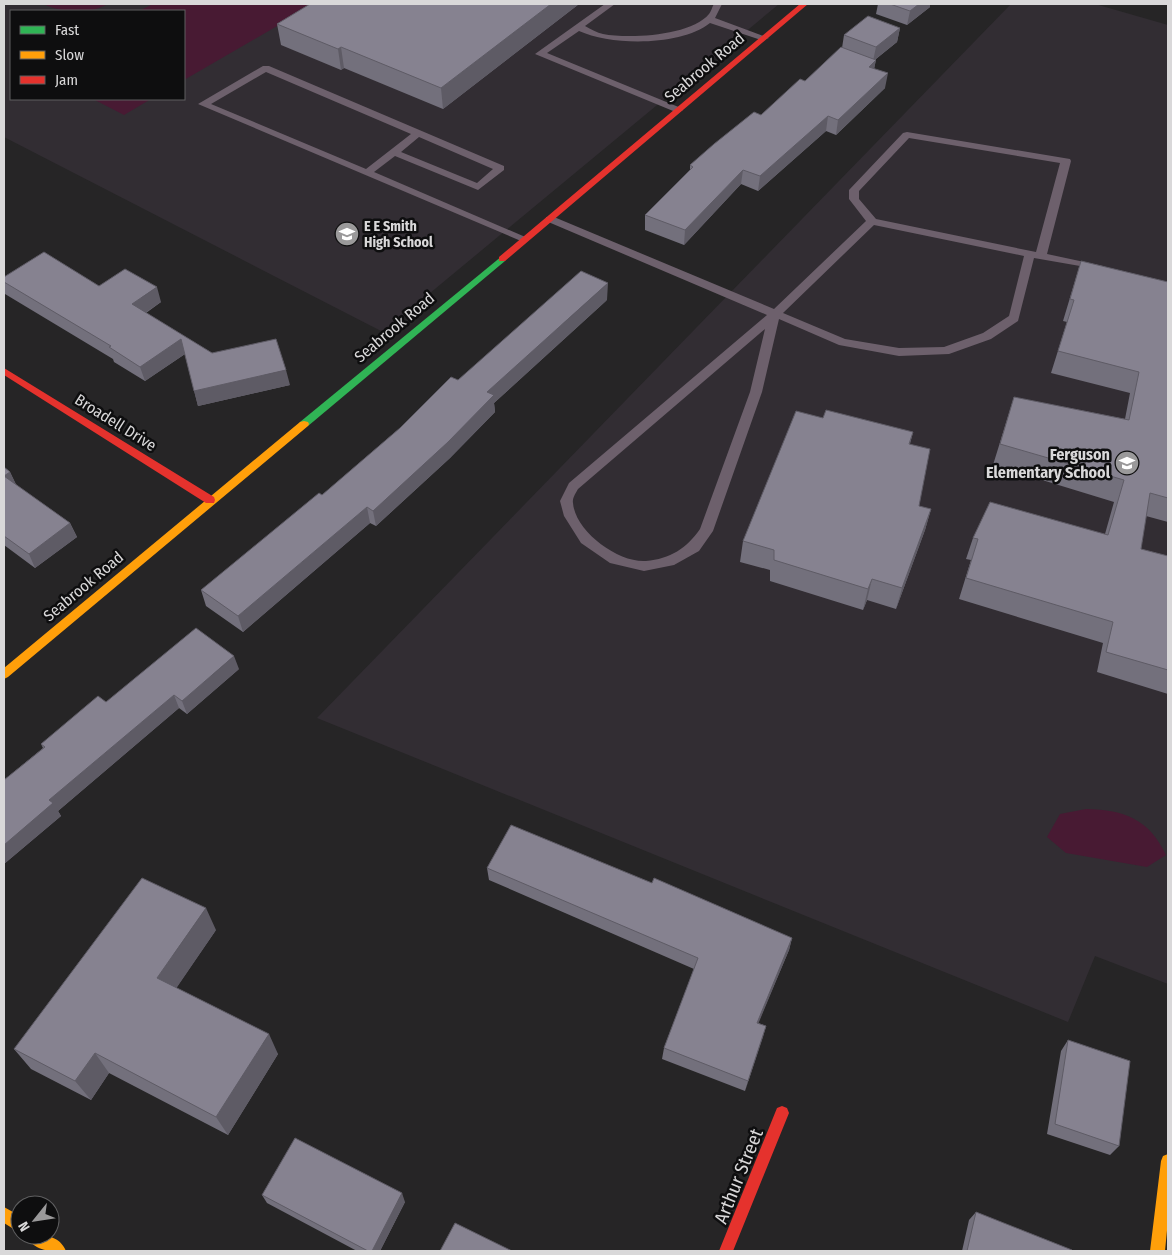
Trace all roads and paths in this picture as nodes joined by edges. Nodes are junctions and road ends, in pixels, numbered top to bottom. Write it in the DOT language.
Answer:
graph roads {
  1 [pos="611,4"];
  2 [pos="718,4"];
  3 [pos="804,4"];
  4 [pos="711,20"];
  5 [pos="579,27"];
  6 [pos="764,38"];
  7 [pos="678,110"];
  8 [pos="418,133"];
  9 [pos="393,152"];
  10 [pos="367,173"];
  11 [pos="550,219"];
  12 [pos="872,221"];
  13 [pos="525,240"];
  14 [pos="1035,254"];
  15 [pos="1114,271"];
  16 [pos="774,315"];
  17 [pos="4,372"];
  18 [pos="210,500"];
  19 [pos="4,674"];
  20 [pos="782,1113"];
  21 [pos="1168,1161"];
  22 [pos="726,1251"];
  23 [pos="1157,1251"];
  1 -- 5 [label="lane"];
  2 -- 4 [label="lane"];
  3 -- 6 [label="street, Seabrook Road"];
  4 -- 5 [label="lane"];
  4 -- 6 [label="lane"];
  5 -- 7 [label="lane"];
  6 -- 7 [label="street, Seabrook Road"];
  7 -- 11 [label="street, Seabrook Road"];
  8 -- 9 [label="lane"];
  8 -- 9 [label="lane"];
  8 -- 10 [label="lane"];
  9 -- 10 [label="lane"];
  10 -- 13 [label="lane"];
  11 -- 13 [label="street, Seabrook Road"];
  11 -- 16 [label="lane"];
  12 -- 14 [label="lane"];
  12 -- 14 [label="lane"];
  12 -- 16 [label="lane"];
  13 -- 18 [label="street, Seabrook Road"];
  14 -- 15 [label="lane"];
  14 -- 16 [label="lane"];
  16 -- 16 [label="lane"];
  17 -- 18 [label="street, Broadell Drive"];
  18 -- 19 [label="street, Seabrook Road"];
  20 -- 22 [label="street, Arthur Street"];
  21 -- 23 [label="street"];
}
